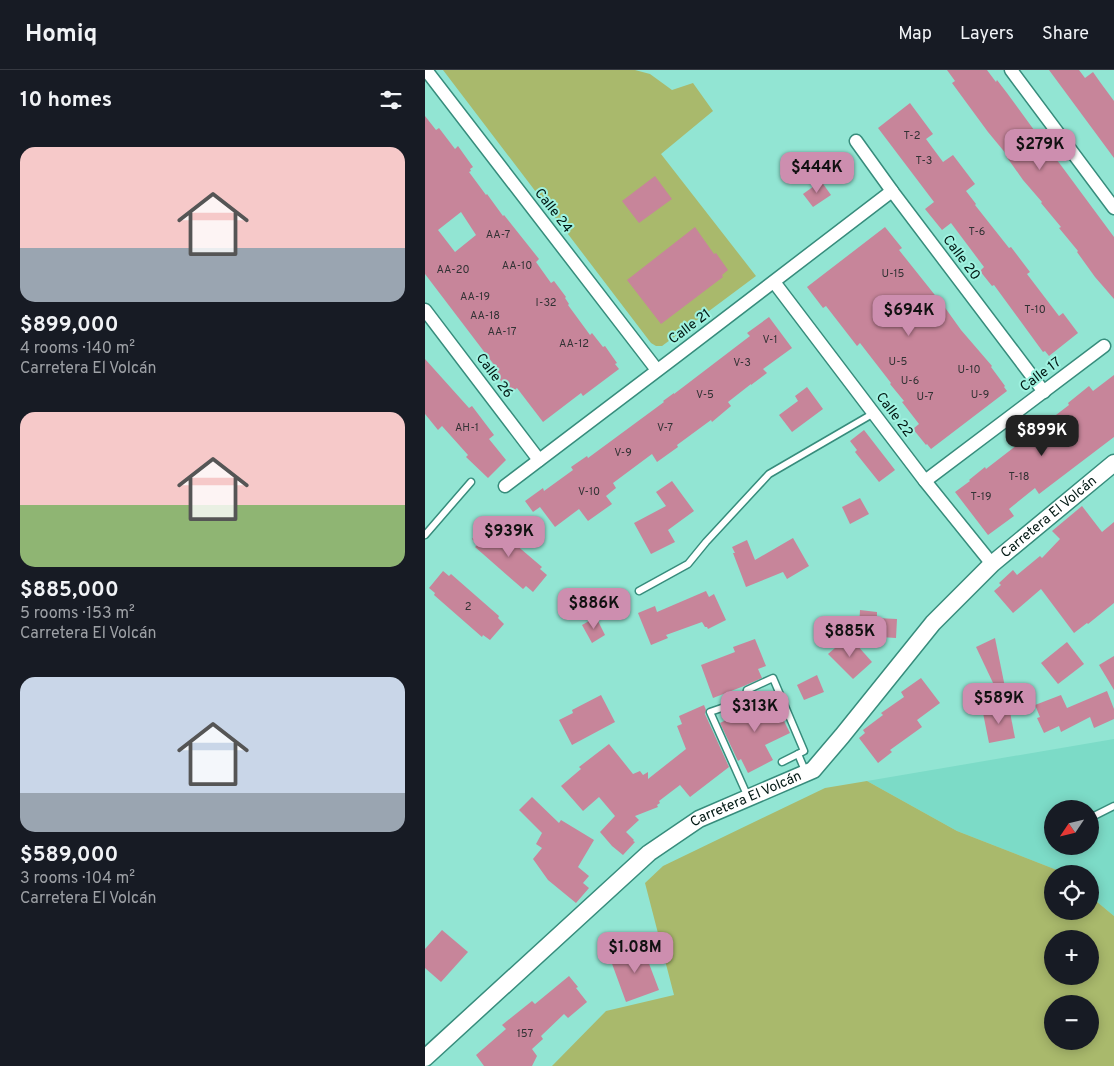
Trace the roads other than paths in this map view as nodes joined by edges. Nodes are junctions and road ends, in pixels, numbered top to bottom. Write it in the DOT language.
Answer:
graph roads {
  1 [pos="426,70"];
  2 [pos="1011,70"];
  3 [pos="855,141"];
  4 [pos="892,191"];
  5 [pos="1114,208"];
  6 [pos="775,282"];
  7 [pos="427,319"];
  8 [pos="1103,346"];
  9 [pos="657,370"];
  10 [pos="1044,392"];
  11 [pos="874,413"];
  12 [pos="539,460"];
  13 [pos="1114,463"];
  14 [pos="925,481"];
  15 [pos="471,482"];
  16 [pos="505,486"];
  17 [pos="425,535"];
  18 [pos="992,564"];
  19 [pos="639,591"];
  20 [pos="798,754"];
  21 [pos="782,762"];
  22 [pos="806,774"];
  23 [pos="748,798"];
  24 [pos="1114,806"];
  25 [pos="1099,814"];
  26 [pos="425,1058"];
  1 -- 9 [label="street, Calle 24"];
  2 -- 5 [label="street"];
  3 -- 4 [label="street, Calle 20"];
  4 -- 6 [label="street, Calle 21"];
  4 -- 10 [label="street, Calle 20"];
  6 -- 9 [label="street, Calle 21"];
  6 -- 11 [label="street, Calle 22"];
  7 -- 12 [label="street, Calle 26"];
  8 -- 10 [label="street, Calle 17"];
  9 -- 12 [label="street, Calle 21"];
  10 -- 14 [label="street, Calle 17"];
  11 -- 14 [label="street, Calle 22"];
  11 -- 19 [label="lane"];
  12 -- 16 [label="street, Calle 21"];
  13 -- 18 [label="street, Carretera El Volcán"];
  14 -- 18 [label="street, Calle 22"];
  15 -- 17 [label="lane"];
  18 -- 22 [label="street, Carretera El Volcán"];
  20 -- 21 [label="lane"];
  20 -- 22 [label="lane"];
  20 -- 23 [label="lane"];
  22 -- 23 [label="street, Carretera El Volcán"];
  23 -- 26 [label="street, Carretera El Volcán"];
  24 -- 25 [label="lane"];
}
